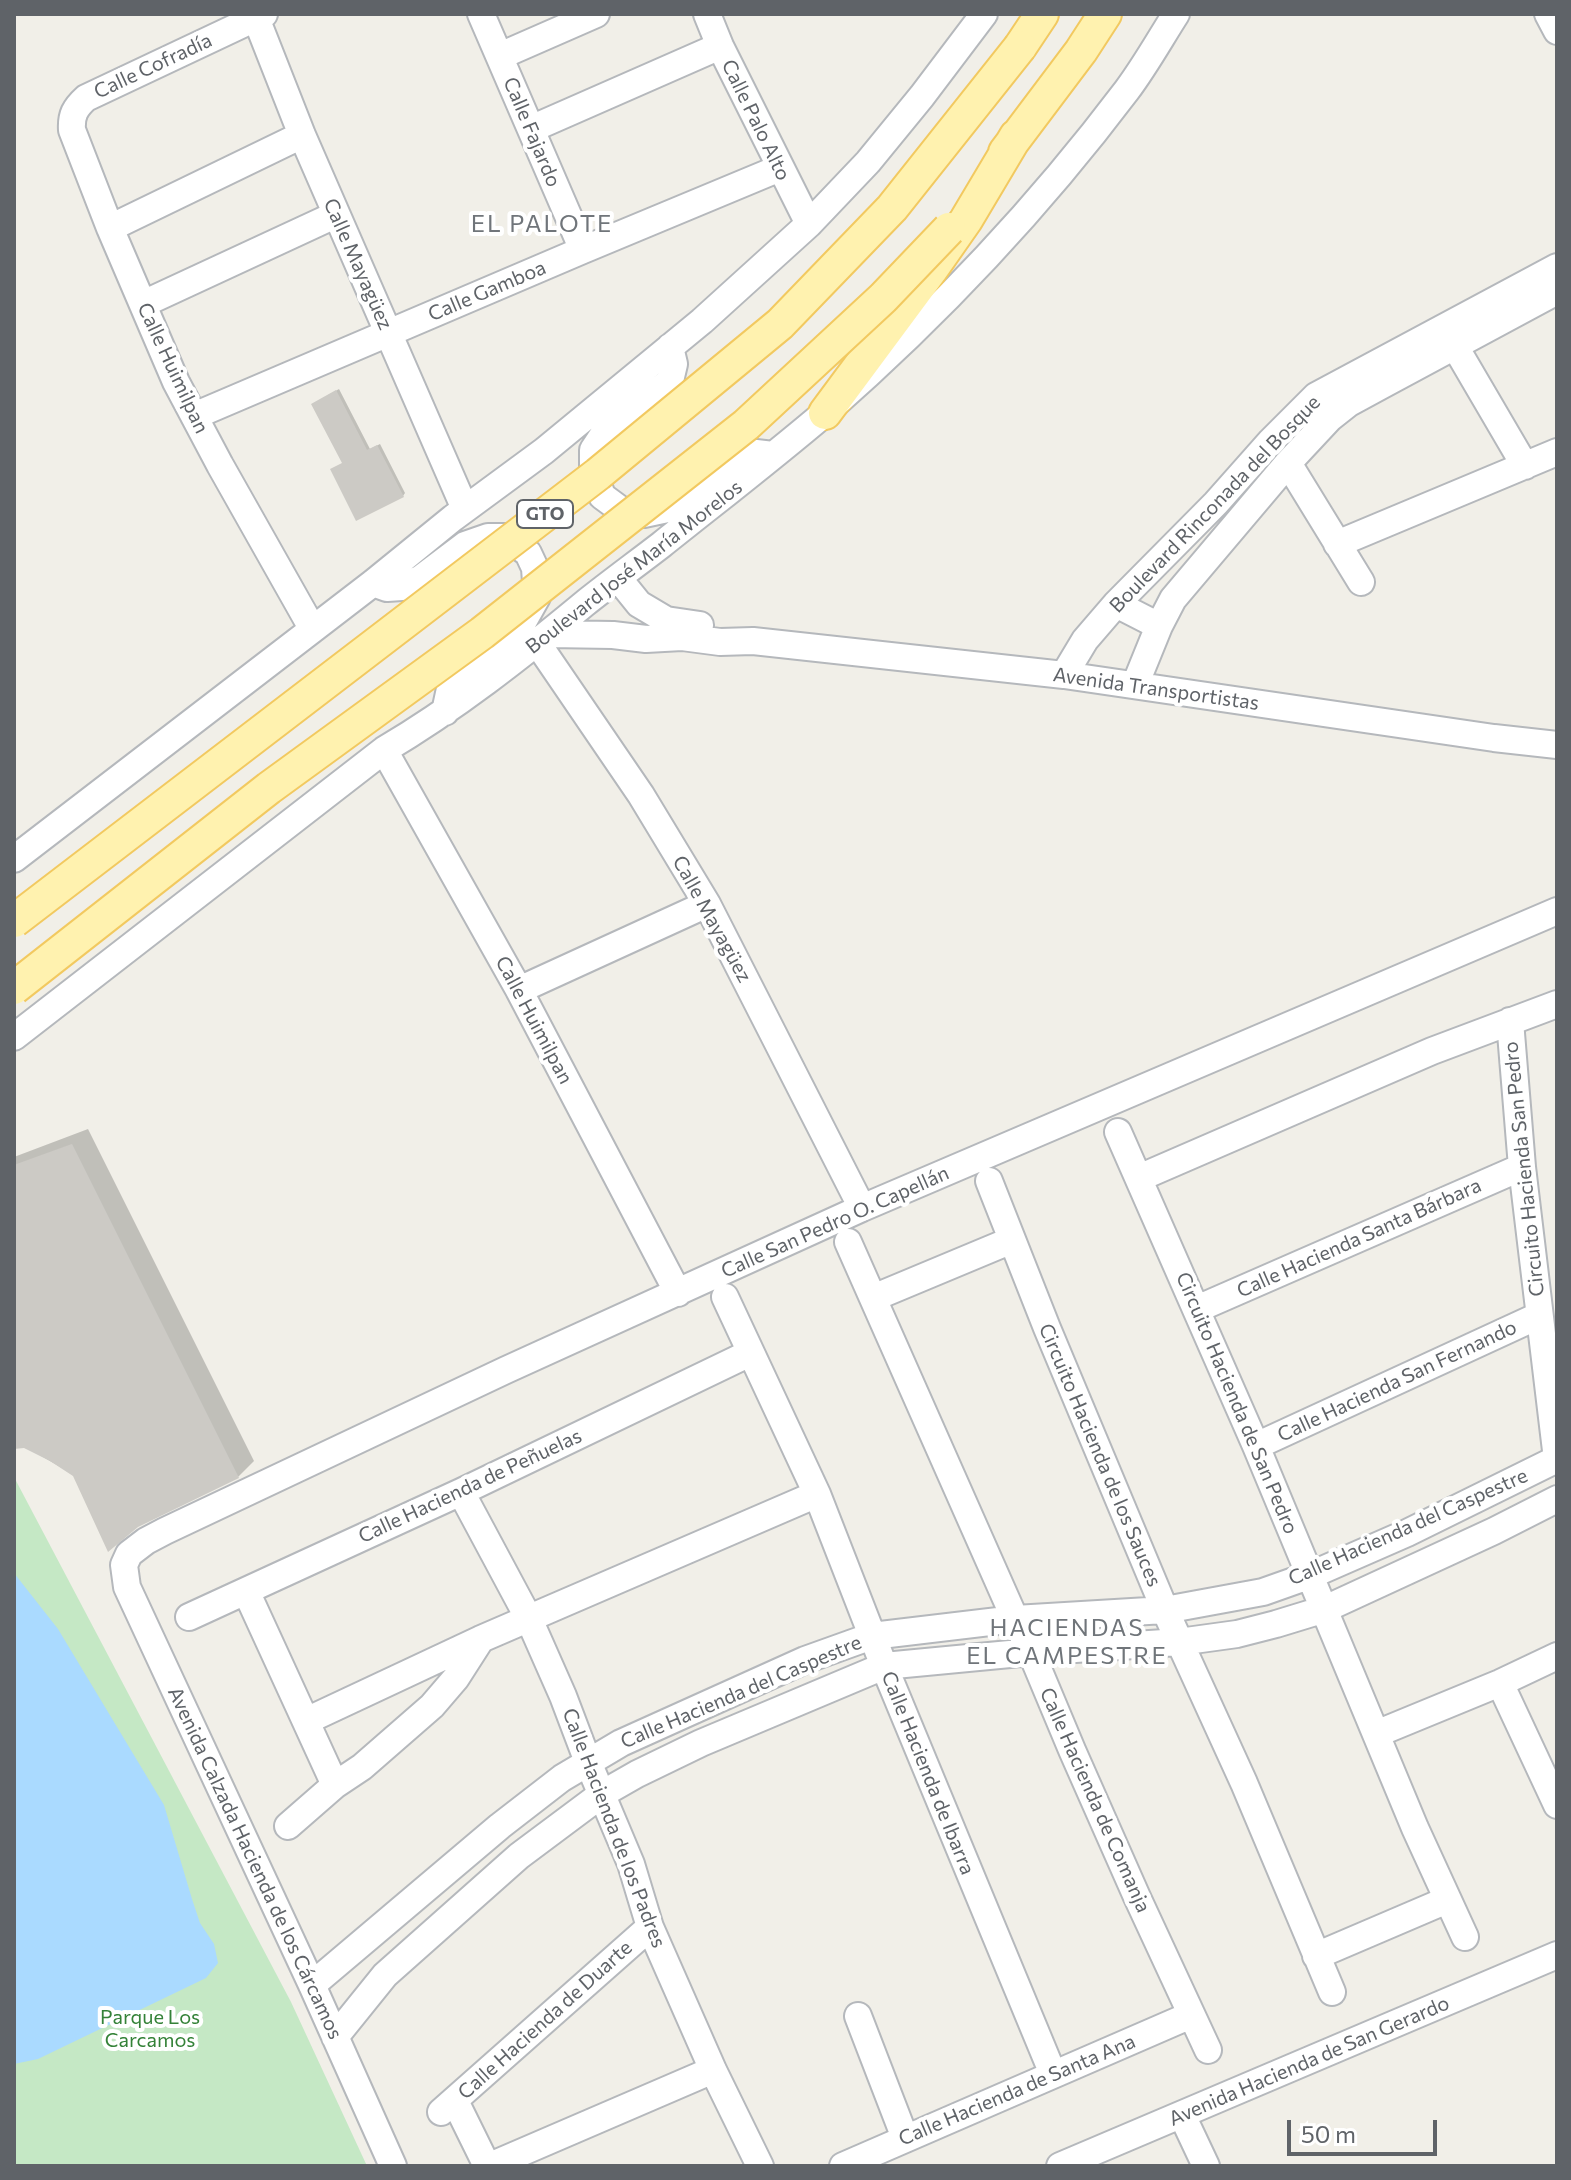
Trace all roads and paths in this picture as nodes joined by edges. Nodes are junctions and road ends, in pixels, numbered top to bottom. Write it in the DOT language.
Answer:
graph roads {
  1 [pos="481,14"];
  2 [pos="596,14"];
  3 [pos="707,14"];
  4 [pos="984,14"];
  5 [pos="1042,14"];
  6 [pos="1105,14"];
  7 [pos="1176,14"];
  8 [pos="1548,14"];
  9 [pos="260,16"];
  10 [pos="1557,31"];
  11 [pos="720,46"];
  12 [pos="500,56"];
  13 [pos="86,98"];
  14 [pos="531,129"];
  15 [pos="302,135"];
  16 [pos="1016,136"];
  17 [pos="780,168"];
  18 [pos="335,215"];
  19 [pos="809,224"];
  20 [pos="110,228"];
  21 [pos="583,250"];
  22 [pos="1557,267"];
  23 [pos="1557,291"];
  24 [pos="143,304"];
  25 [pos="389,333"];
  26 [pos="1450,336"];
  27 [pos="670,347"];
  28 [pos="825,413"];
  29 [pos="194,416"];
  30 [pos="1557,452"];
  31 [pos="773,455"];
  32 [pos="1288,463"];
  33 [pos="1525,466"];
  34 [pos="465,509"];
  35 [pos="1337,544"];
  36 [pos="618,578"];
  37 [pos="1361,582"];
  38 [pos="373,583"];
  39 [pos="1116,604"];
  40 [pos="1159,626"];
  41 [pos="312,628"];
  42 [pos="543,639"];
  43 [pos="753,641"];
  44 [pos="1064,675"];
  45 [pos="1135,685"];
  46 [pos="445,712"];
  47 [pos="1557,745"];
  48 [pos="384,750"];
  49 [pos="14,859"];
  50 [pos="707,904"];
  51 [pos="1557,911"];
  52 [pos="14,921"];
  53 [pos="14,988"];
  54 [pos="519,990"];
  55 [pos="1557,1004"];
  56 [pos="1510,1021"];
  57 [pos="14,1037"];
  58 [pos="1118,1132"];
  59 [pos="1522,1167"];
  60 [pos="1139,1178"];
  61 [pos="989,1181"];
  62 [pos="862,1208"];
  63 [pos="1012,1240"];
  64 [pos="848,1242"];
  65 [pos="678,1293"];
  66 [pos="725,1297"];
  67 [pos="873,1298"];
  68 [pos="1197,1309"];
  69 [pos="1538,1316"];
  70 [pos="750,1353"];
  71 [pos="1256,1446"];
  72 [pos="1557,1459"];
  73 [pos="461,1492"];
  74 [pos="817,1494"];
  75 [pos="1557,1499"];
  76 [pos="126,1559"];
  77 [pos="1311,1575"];
  78 [pos="246,1591"];
  79 [pos="1325,1609"];
  80 [pos="1165,1610"];
  81 [pos="189,1617"];
  82 [pos="529,1619"];
  83 [pos="1015,1619"];
  84 [pos="872,1636"];
  85 [pos="481,1639"];
  86 [pos="1179,1642"];
  87 [pos="1031,1652"];
  88 [pos="1557,1656"];
  89 [pos="884,1666"];
  90 [pos="1500,1683"];
  91 [pos="306,1721"];
  92 [pos="1376,1734"];
  93 [pos="588,1762"];
  94 [pos="335,1785"];
  95 [pos="602,1794"];
  96 [pos="1557,1805"];
  97 [pos="288,1826"];
  98 [pos="1447,1900"];
  99 [pos="650,1927"];
  100 [pos="1465,1937"];
  101 [pos="1557,1955"];
  102 [pos="1316,1956"];
  103 [pos="312,1985"];
  104 [pos="1332,1992"];
  105 [pos="1191,2015"];
  106 [pos="858,2016"];
  107 [pos="335,2037"];
  108 [pos="1208,2050"];
  109 [pos="713,2070"];
  110 [pos="1053,2074"];
  111 [pos="1182,2115"];
  112 [pos="905,2138"];
  113 [pos="393,2166"];
  114 [pos="489,2166"];
  115 [pos="760,2166"];
  116 [pos="843,2166"];
  117 [pos="1060,2166"];
  118 [pos="1206,2166"];
  1 -- 12 [label="street, Calle Fajardo"];
  2 -- 12 [label="street"];
  3 -- 11 [label="street, Calle Palo Alto"];
  4 -- 19 [label="street"];
  5 -- 52 [label="main road, GTO, bridge"];
  6 -- 16 [label="main road, Boulevard José María Morelos / GTO"];
  7 -- 28 [label="street, Boulevard José María Morelos"];
  8 -- 10 [label="street"];
  9 -- 13 [label="street, Calle Cofradía"];
  9 -- 15 [label="street, Calle Mayagüez"];
  11 -- 14 [label="street"];
  11 -- 17 [label="street, Calle Palo Alto"];
  12 -- 14 [label="street, Calle Fajardo"];
  13 -- 20 [label="street, Calle Huimilpan"];
  14 -- 21 [label="street, Calle Fajardo"];
  15 -- 18 [label="street, Calle Mayagüez"];
  15 -- 20 [label="street"];
  16 -- 28 [label="main road"];
  16 -- 53 [label="main road, Boulevard José María Morelos / GTO, bridge"];
  17 -- 19 [label="street, Calle Palo Alto"];
  17 -- 21 [label="street, Calle Gamboa"];
  18 -- 24 [label="street"];
  18 -- 25 [label="street, Calle Mayagüez"];
  19 -- 27 [label="street"];
  20 -- 24 [label="street, Calle Huimilpan"];
  21 -- 25 [label="street, Calle Gamboa"];
  22 -- 26 [label="street, Boulevard Rinconada del Bosque"];
  23 -- 26 [label="street, Boulevard Rinconada del Bosque"];
  24 -- 29 [label="street, Calle Huimilpan"];
  25 -- 29 [label="street, Calle Gamboa"];
  25 -- 34 [label="street, Calle Mayagüez"];
  26 -- 32 [label="street, Boulevard Rinconada del Bosque"];
  26 -- 33 [label="street"];
  26 -- 39 [label="street, Boulevard Rinconada del Bosque"];
  27 -- 31 [label="street"];
  27 -- 34 [label="street"];
  28 -- 31 [label="street, Boulevard José María Morelos"];
  29 -- 41 [label="street, Calle Huimilpan"];
  30 -- 33 [label="street"];
  31 -- 36 [label="street, Boulevard José María Morelos"];
  32 -- 35 [label="street"];
  32 -- 40 [label="street, Boulevard Rinconada del Bosque"];
  33 -- 35 [label="street"];
  34 -- 38 [label="street"];
  35 -- 37 [label="street"];
  36 -- 42 [label="street, Boulevard José María Morelos"];
  36 -- 43 [label="street, Avenida Transportistas"];
  38 -- 41 [label="street"];
  38 -- 46 [label="street"];
  39 -- 40 [label="street"];
  39 -- 44 [label="street, Boulevard Rinconada del Bosque"];
  40 -- 45 [label="street, Boulevard Rinconada del Bosque"];
  41 -- 49 [label="street"];
  42 -- 43 [label="street, Avenida Transportistas"];
  42 -- 46 [label="street, Boulevard José María Morelos"];
  42 -- 50 [label="street, Calle Mayagüez"];
  43 -- 44 [label="street, Avenida Transportistas"];
  44 -- 45 [label="street, Avenida Transportistas"];
  45 -- 47 [label="street, Avenida Transportistas"];
  46 -- 48 [label="street, Boulevard José María Morelos"];
  48 -- 54 [label="street, Calle Huimilpan"];
  48 -- 57 [label="street, Boulevard José María Morelos"];
  50 -- 54 [label="street"];
  50 -- 62 [label="street, Calle Mayagüez"];
  51 -- 62 [label="street, Calle San Pedro O. Capellán"];
  54 -- 65 [label="street, Calle Huimilpan"];
  55 -- 56 [label="street"];
  56 -- 59 [label="street, Circuito Hacienda San Pedro"];
  56 -- 60 [label="street"];
  58 -- 60 [label="street, Circuito Hacienda de San Pedro"];
  59 -- 68 [label="street, Calle Hacienda Santa Bárbara"];
  59 -- 69 [label="street, Circuito Hacienda San Pedro"];
  60 -- 68 [label="street, Circuito Hacienda de San Pedro"];
  61 -- 63 [label="street, Circuito Hacienda de los Sauces"];
  62 -- 65 [label="street, Calle San Pedro O. Capellán"];
  63 -- 67 [label="street"];
  63 -- 80 [label="street, Circuito Hacienda de los Sauces"];
  64 -- 67 [label="street, Calle Hacienda de Comanja"];
  65 -- 76 [label="street, Calle San Pedro O. Capellán"];
  66 -- 70 [label="street, Calle Hacienda de Ibarra"];
  67 -- 83 [label="street, Calle Hacienda de Comanja"];
  68 -- 71 [label="street, Circuito Hacienda de San Pedro"];
  69 -- 71 [label="street, Calle Hacienda San Fernando"];
  69 -- 72 [label="street, Circuito Hacienda San Pedro"];
  70 -- 73 [label="street, Calle Hacienda de Peñuelas"];
  70 -- 74 [label="street, Calle Hacienda de Ibarra"];
  71 -- 77 [label="street, Circuito Hacienda de San Pedro"];
  72 -- 77 [label="street, Calle Hacienda del Caspestre"];
  73 -- 78 [label="street, Calle Hacienda de Peñuelas"];
  73 -- 82 [label="street, Calle Hacienda de los Padres"];
  74 -- 82 [label="street"];
  74 -- 84 [label="street, Calle Hacienda de Ibarra"];
  75 -- 79 [label="street, Calle Hacienda del Caspestre"];
  76 -- 103 [label="street, Avenida Calzada Hacienda de los Cárcamos"];
  77 -- 79 [label="street, Circuito Hacienda de San Pedro"];
  77 -- 80 [label="street, Calle Hacienda del Caspestre"];
  78 -- 81 [label="street, Calle Hacienda de Peñuelas"];
  78 -- 91 [label="street"];
  79 -- 86 [label="street, Calle Hacienda del Caspestre"];
  79 -- 92 [label="street, Circuito Hacienda de San Pedro"];
  80 -- 83 [label="street, Calle Hacienda del Caspestre"];
  80 -- 86 [label="street, Circuito Hacienda de los Sauces"];
  82 -- 85 [label="street"];
  82 -- 93 [label="street, Calle Hacienda de los Padres"];
  83 -- 84 [label="street, Calle Hacienda del Caspestre"];
  83 -- 87 [label="street, Calle Hacienda de Comanja"];
  84 -- 89 [label="street, Calle Hacienda de Ibarra"];
  84 -- 93 [label="street, Calle Hacienda del Caspestre"];
  85 -- 91 [label="street"];
  85 -- 94 [label="street"];
  86 -- 87 [label="street, Calle Hacienda del Caspestre"];
  86 -- 102 [label="street, Circuito Hacienda de los Sauces"];
  87 -- 89 [label="street, Calle Hacienda del Caspestre"];
  87 -- 105 [label="street, Calle Hacienda de Comanja"];
  88 -- 90 [label="street"];
  89 -- 95 [label="street, Calle Hacienda del Caspestre"];
  89 -- 110 [label="street, Calle Hacienda de Ibarra"];
  90 -- 92 [label="street"];
  90 -- 96 [label="street"];
  91 -- 94 [label="street"];
  92 -- 98 [label="street, Circuito Hacienda de San Pedro"];
  93 -- 95 [label="street, Calle Hacienda de los Padres"];
  93 -- 103 [label="street, Calle Hacienda del Caspestre"];
  94 -- 97 [label="street"];
  95 -- 99 [label="street, Calle Hacienda de los Padres"];
  95 -- 107 [label="street, Calle Hacienda del Caspestre"];
  98 -- 100 [label="street, Circuito Hacienda de San Pedro"];
  98 -- 102 [label="street"];
  99 -- 109 [label="street, Calle Hacienda de los Padres"];
  99 -- 114 [label="street, Calle Hacienda de Duarte"];
  101 -- 111 [label="street, Avenida Hacienda de San Gerardo"];
  102 -- 104 [label="street, Circuito Hacienda de los Sauces"];
  103 -- 107 [label="street, Avenida Calzada Hacienda de los Cárcamos"];
  105 -- 108 [label="street, Calle Hacienda de Comanja"];
  105 -- 110 [label="street, Calle Hacienda de Santa Ana"];
  106 -- 112 [label="street"];
  107 -- 113 [label="street, Avenida Calzada Hacienda de los Cárcamos"];
  109 -- 114 [label="street"];
  109 -- 115 [label="street, Calle Hacienda de los Padres"];
  110 -- 112 [label="street, Calle Hacienda de Santa Ana"];
  111 -- 117 [label="street, Avenida Hacienda de San Gerardo"];
  111 -- 118 [label="street"];
  112 -- 116 [label="street, Calle Hacienda de Santa Ana"];
}
